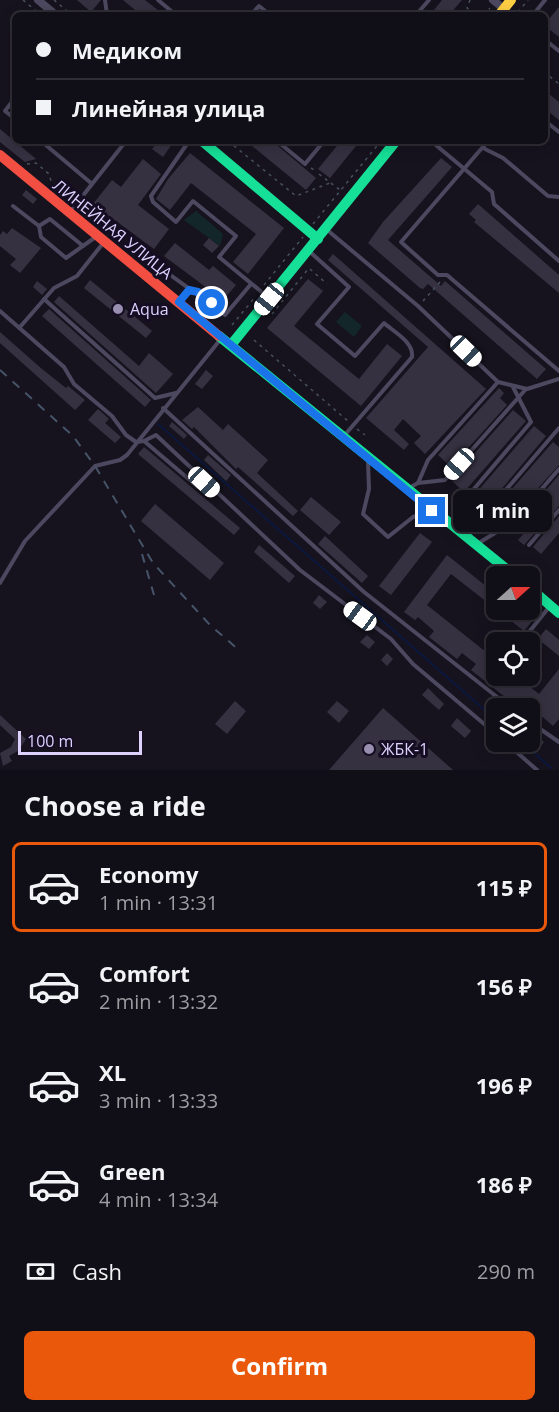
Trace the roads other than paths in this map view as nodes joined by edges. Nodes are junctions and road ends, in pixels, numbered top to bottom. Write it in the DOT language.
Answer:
graph roads {
  1 [pos="38,0"];
  2 [pos="158,0"];
  3 [pos="429,0"];
  4 [pos="545,0"];
  5 [pos="52,12"];
  6 [pos="172,12"];
  7 [pos="254,12"];
  8 [pos="266,12"];
  9 [pos="419,12"];
  10 [pos="535,12"];
  11 [pos="12,102"];
  12 [pos="12,117"];
  13 [pos="45,144"];
  14 [pos="124,144"];
  15 [pos="187,144"];
  16 [pos="206,144"];
  17 [pos="281,144"];
  18 [pos="322,144"];
  19 [pos="394,144"];
  20 [pos="434,144"];
  21 [pos="486,144"];
  22 [pos="483,147"];
  23 [pos="0,155"];
  24 [pos="465,168"];
  25 [pos="91,183"];
  26 [pos="559,196"];
  27 [pos="14,206"];
  28 [pos="70,213"];
  29 [pos="39,226"];
  30 [pos="326,229"];
  31 [pos="101,238"];
  32 [pos="318,239"];
  33 [pos="83,246"];
  34 [pos="308,250"];
  35 [pos="559,261"];
  36 [pos="160,267"];
  37 [pos="251,284"];
  38 [pos="189,290"];
  39 [pos="44,299"];
  40 [pos="269,299"];
  41 [pos="179,302"];
  42 [pos="0,311"];
  43 [pos="20,327"];
  44 [pos="222,337"];
  45 [pos="231,345"];
  46 [pos="559,371"];
  47 [pos="559,379"];
  48 [pos="498,381"];
  49 [pos="512,387"];
  50 [pos="527,388"];
  51 [pos="176,393"];
  52 [pos="518,399"];
  53 [pos="163,408"];
  54 [pos="559,428"];
  55 [pos="343,438"];
  56 [pos="136,441"];
  57 [pos="144,441"];
  58 [pos="368,459"];
  59 [pos="559,469"];
  60 [pos="418,483"];
  61 [pos="198,488"];
  62 [pos="406,489"];
  63 [pos="468,496"];
  64 [pos="493,505"];
  65 [pos="559,510"];
  66 [pos="432,511"];
  67 [pos="477,544"];
  68 [pos="529,545"];
  69 [pos="503,566"];
  70 [pos="0,583"];
  71 [pos="540,596"];
  72 [pos="557,610"];
  73 [pos="532,632"];
  74 [pos="498,698"];
  75 [pos="486,726"];
  76 [pos="540,728"];
  77 [pos="558,740"];
  78 [pos="517,752"];
  79 [pos="537,770"];
  1 -- 5 [label="street"];
  2 -- 6 [label="lane"];
  3 -- 9 [label="lane"];
  4 -- 10 [label="lane"];
  7 -- 8 [label="lane"];
  11 -- 12 [label="lane"];
  13 -- 25 [label="lane"];
  14 -- 25 [label="lane"];
  15 -- 37 [label="lane"];
  16 -- 32 [label="main road"];
  17 -- 18 [label="lane"];
  19 -- 30 [label="main road"];
  20 -- 24 [label="lane"];
  21 -- 22 [label="lane"];
  22 -- 24 [label="lane"];
  22 -- 26 [label="lane"];
  23 -- 28 [label="main road, ЛИНЕЙНАЯ УЛИЦА"];
  24 -- 35 [label="lane"];
  24 -- 46 [label="lane"];
  25 -- 28 [label="lane"];
  27 -- 29 [label="lane"];
  28 -- 31 [label="main road, ЛИНЕЙНАЯ УЛИЦА"];
  29 -- 33 [label="lane"];
  29 -- 33 [label="lane"];
  30 -- 32 [label="main road"];
  30 -- 48 [label="lane"];
  31 -- 33 [label="lane"];
  31 -- 39 [label="lane"];
  31 -- 41 [label="main road, ЛИНЕЙНАЯ УЛИЦА"];
  32 -- 34 [label="main road"];
  34 -- 40 [label="main road"];
  34 -- 55 [label="lane"];
  36 -- 38 [label="lane"];
  37 -- 38 [label="lane"];
  37 -- 40 [label="lane"];
  38 -- 41 [label="lane"];
  39 -- 43 [label="lane"];
  39 -- 51 [label="lane"];
  40 -- 45 [label="main road"];
  41 -- 44 [label="main road, ЛИНЕЙНАЯ УЛИЦА"];
  42 -- 43 [label="lane"];
  43 -- 56 [label="lane"];
  44 -- 45 [label="main road, ЛИНЕЙНАЯ УЛИЦА"];
  44 -- 51 [label="lane"];
  45 -- 55 [label="main road, ЛИНЕЙНАЯ УЛИЦА"];
  47 -- 50 [label="lane"];
  48 -- 49 [label="lane"];
  48 -- 60 [label="lane"];
  49 -- 50 [label="lane"];
  49 -- 52 [label="lane"];
  50 -- 52 [label="lane"];
  51 -- 53 [label="lane"];
  52 -- 60 [label="lane"];
  52 -- 63 [label="lane"];
  53 -- 56 [label="lane"];
  53 -- 74 [label="lane"];
  54 -- 64 [label="lane"];
  55 -- 58 [label="main road, ЛИНЕЙНАЯ УЛИЦА"];
  56 -- 57 [label="lane"];
  56 -- 70 [label="lane"];
  57 -- 61 [label="lane"];
  57 -- 75 [label="lane"];
  58 -- 62 [label="main road, ЛИНЕЙНАЯ УЛИЦА"];
  58 -- 66 [label="lane"];
  59 -- 67 [label="lane"];
  60 -- 62 [label="lane"];
  62 -- 66 [label="main road, ЛИНЕЙНАЯ УЛИЦА"];
  65 -- 68 [label="lane"];
  66 -- 67 [label="main road, ЛИНЕЙНАЯ УЛИЦА"];
  67 -- 69 [label="main road, ЛИНЕЙНАЯ УЛИЦА"];
  71 -- 72 [label="main road"];
  72 -- 73 [label="lane"];
  76 -- 77 [label="lane"];
  78 -- 79 [label="lane"];
}
